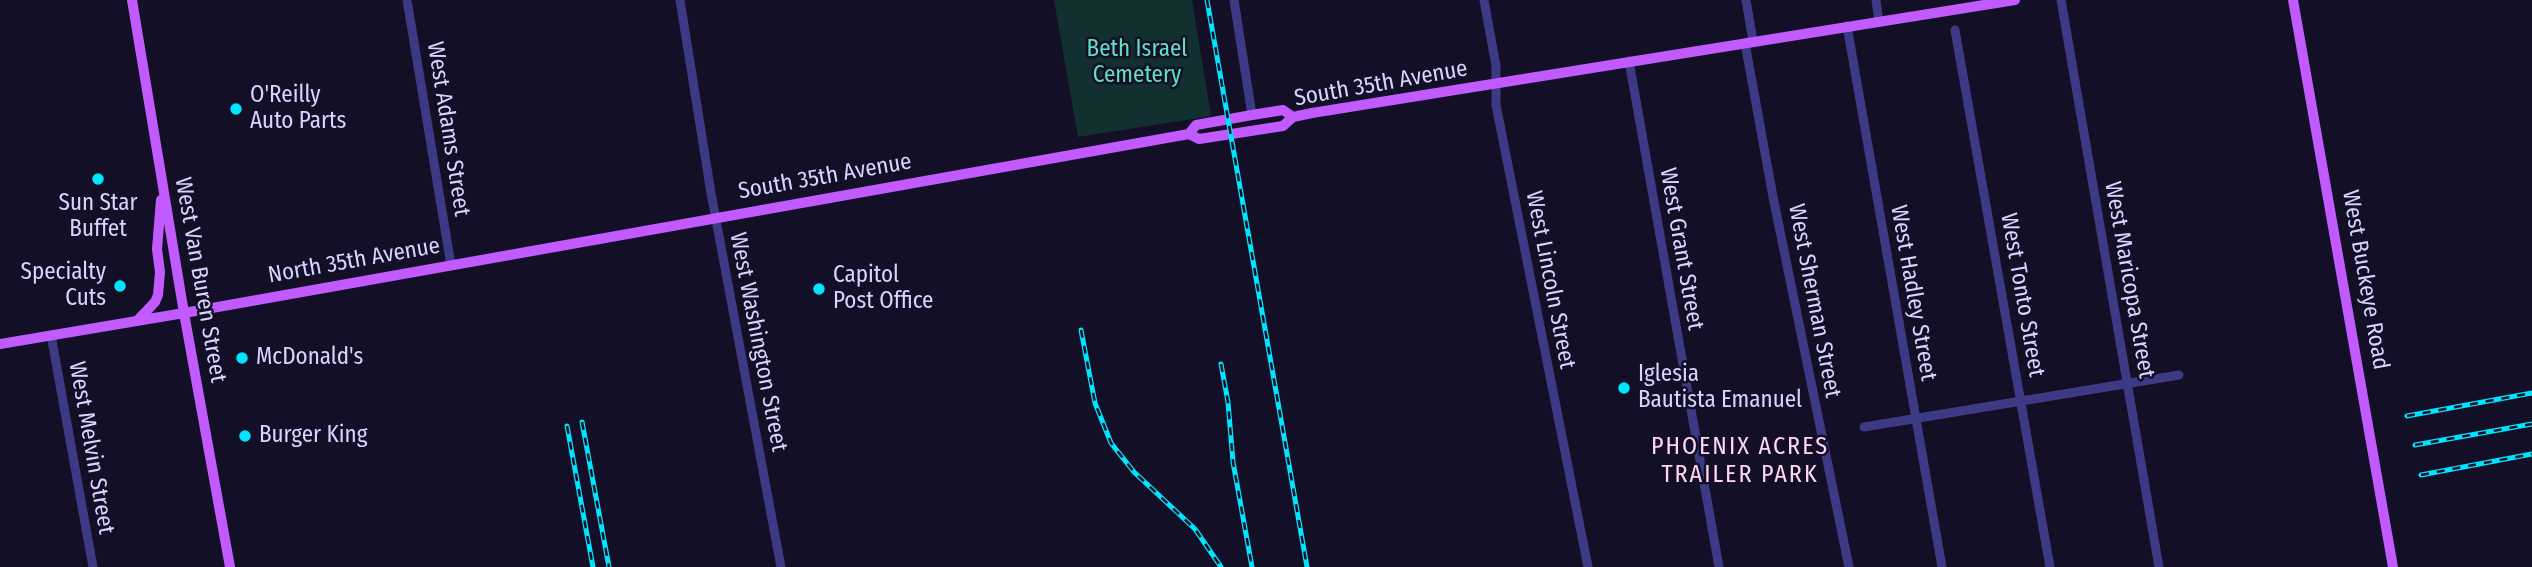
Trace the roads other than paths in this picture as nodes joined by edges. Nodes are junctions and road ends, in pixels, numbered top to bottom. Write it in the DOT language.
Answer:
graph roads {
  1 [pos="132,0"];
  2 [pos="407,0"];
  3 [pos="680,0"];
  4 [pos="1234,0"];
  5 [pos="1484,0"];
  6 [pos="1746,0"];
  7 [pos="1876,0"];
  8 [pos="2015,0"];
  9 [pos="2061,0"];
  10 [pos="2293,0"];
  11 [pos="1880,22"];
  12 [pos="1847,26"];
  13 [pos="1955,30"];
  14 [pos="1749,42"];
  15 [pos="1629,61"];
  16 [pos="1496,85"];
  17 [pos="1252,115"];
  18 [pos="1293,117"];
  19 [pos="1189,134"];
  20 [pos="162,184"];
  21 [pos="716,218"];
  22 [pos="451,265"];
  23 [pos="184,313"];
  24 [pos="137,321"];
  25 [pos="51,335"];
  26 [pos="0,344"];
  27 [pos="2179,375"];
  28 [pos="2127,383"];
  29 [pos="2021,400"];
  30 [pos="1915,419"];
  31 [pos="1864,427"];
  32 [pos="93,567"];
  33 [pos="230,567"];
  34 [pos="780,567"];
  35 [pos="1588,567"];
  36 [pos="1719,567"];
  37 [pos="1849,567"];
  38 [pos="1942,567"];
  39 [pos="2050,567"];
  40 [pos="2159,567"];
  41 [pos="2393,567"];
  1 -- 20 [label="main road, West Van Buren Street"];
  2 -- 22 [label="street, West Adams Street"];
  3 -- 21 [label="street, West Washington Street"];
  4 -- 17 [label="street"];
  5 -- 16 [label="street, West Lincoln Street"];
  6 -- 14 [label="street, West Sherman Street"];
  7 -- 11 [label="street"];
  8 -- 11 [label="main road, South 35th Avenue"];
  9 -- 28 [label="street, West Maricopa Street"];
  10 -- 41 [label="main road, West Buckeye Road"];
  11 -- 12 [label="main road, South 35th Avenue"];
  12 -- 14 [label="main road, South 35th Avenue"];
  12 -- 30 [label="street, West Hadley Street"];
  13 -- 29 [label="street, West Tonto Street"];
  14 -- 15 [label="main road, South 35th Avenue"];
  14 -- 37 [label="street, West Sherman Street"];
  15 -- 16 [label="main road, South 35th Avenue"];
  15 -- 36 [label="street, West Grant Street"];
  16 -- 18 [label="main road, South 35th Avenue"];
  16 -- 35 [label="street, West Lincoln Street"];
  17 -- 18 [label="main road"];
  17 -- 19 [label="main road"];
  18 -- 19 [label="main road, South 35th Avenue"];
  19 -- 21 [label="main road, South 35th Avenue"];
  20 -- 23 [label="main road, West Van Buren Street"];
  20 -- 24 [label="main road"];
  21 -- 22 [label="main road, North 35th Avenue"];
  21 -- 34 [label="street, West Washington Street"];
  22 -- 23 [label="main road, North 35th Avenue"];
  23 -- 24 [label="main road, North 35th Avenue"];
  23 -- 33 [label="main road, West Van Buren Street"];
  24 -- 25 [label="main road, North 35th Avenue"];
  25 -- 26 [label="main road, North 35th Avenue"];
  25 -- 32 [label="street, West Melvin Street"];
  27 -- 28 [label="street"];
  28 -- 29 [label="street"];
  28 -- 40 [label="street, West Maricopa Street"];
  29 -- 30 [label="street"];
  29 -- 39 [label="street, West Tonto Street"];
  30 -- 31 [label="street"];
  30 -- 38 [label="street, West Hadley Street"];
}
